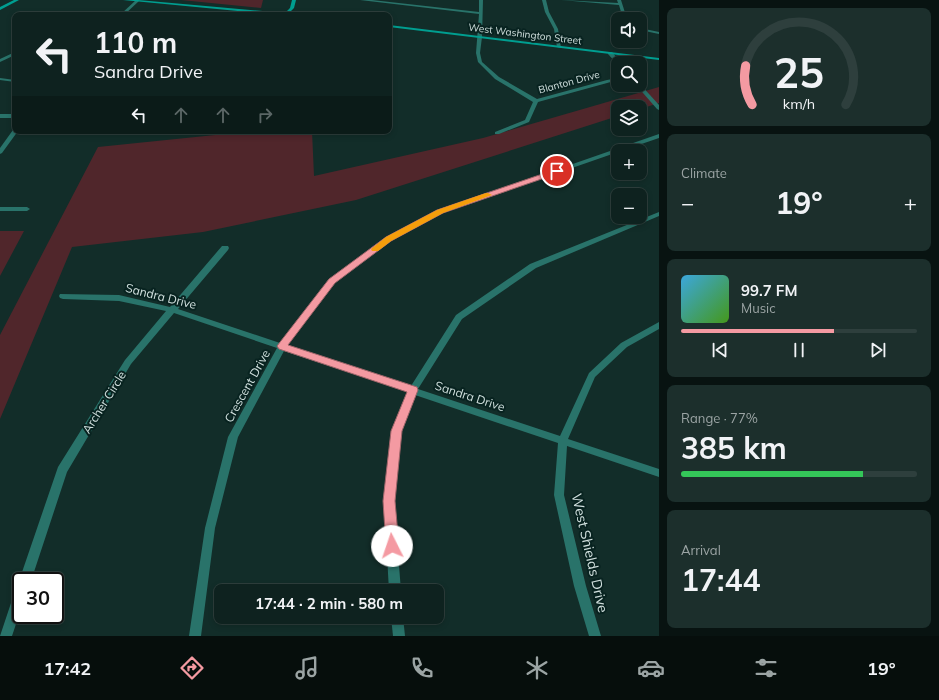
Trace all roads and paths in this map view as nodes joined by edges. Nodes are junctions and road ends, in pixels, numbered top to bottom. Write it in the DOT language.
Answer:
graph roads {
  1 [pos="17,0"];
  2 [pos="125,0"];
  3 [pos="136,0"];
  4 [pos="294,0"];
  5 [pos="362,0"];
  6 [pos="481,0"];
  7 [pos="544,0"];
  8 [pos="563,0"];
  9 [pos="619,2"];
  10 [pos="0,9"];
  11 [pos="125,12"];
  12 [pos="265,12"];
  13 [pos="288,12"];
  14 [pos="623,12"];
  15 [pos="480,14"];
  16 [pos="392,26"];
  17 [pos="647,30"];
  18 [pos="659,33"];
  19 [pos="480,37"];
  20 [pos="559,47"];
  21 [pos="610,53"];
  22 [pos="12,55"];
  23 [pos="613,56"];
  24 [pos="659,59"];
  25 [pos="0,61"];
  26 [pos="0,80"];
  27 [pos="611,80"];
  28 [pos="12,81"];
  29 [pos="644,92"];
  30 [pos="536,101"];
  31 [pos="659,108"];
  32 [pos="0,116"];
  33 [pos="12,116"];
  34 [pos="497,133"];
  35 [pos="13,134"];
  36 [pos="659,136"];
  37 [pos="0,152"];
  38 [pos="0,209"];
  39 [pos="27,209"];
  40 [pos="659,214"];
  41 [pos="225,248"];
  42 [pos="63,296"];
  43 [pos="172,310"];
  44 [pos="659,325"];
  45 [pos="282,346"];
  46 [pos="413,390"];
  47 [pos="563,440"];
  48 [pos="659,473"];
  49 [pos="27,572"];
  50 [pos="395,584"];
  51 [pos="12,618"];
  52 [pos="397,624"];
  53 [pos="6,636"];
  54 [pos="195,636"];
  55 [pos="398,636"];
  56 [pos="595,636"];
  1 -- 10 [label="street"];
  2 -- 3 [label="street"];
  3 -- 11 [label="street"];
  3 -- 12 [label="street"];
  4 -- 13 [label="street"];
  5 -- 15 [label="street"];
  6 -- 15 [label="street, Blanton Drive"];
  7 -- 20 [label="street"];
  8 -- 9 [label="street"];
  9 -- 14 [label="street"];
  15 -- 19 [label="street, Blanton Drive"];
  16 -- 19 [label="street, West Washington Street"];
  17 -- 18 [label="street"];
  19 -- 20 [label="street, West Washington Street"];
  19 -- 30 [label="street, Blanton Drive"];
  20 -- 21 [label="street, West Washington Street"];
  21 -- 23 [label="street"];
  21 -- 24 [label="street, West Washington Street"];
  22 -- 25 [label="street"];
  26 -- 28 [label="street"];
  27 -- 30 [label="street, Blanton Drive"];
  29 -- 31 [label="street"];
  30 -- 34 [label="street"];
  32 -- 33 [label="street"];
  35 -- 37 [label="street"];
  36 -- 45 [label="street, Crescent Drive"];
  38 -- 39 [label="street"];
  40 -- 46 [label="street"];
  41 -- 43 [label="street, Archer Circle"];
  42 -- 43 [label="street, Sandra Drive"];
  43 -- 45 [label="street, Sandra Drive"];
  43 -- 49 [label="street, Archer Circle"];
  44 -- 47 [label="street, West Shields Drive"];
  45 -- 46 [label="street, Sandra Drive"];
  45 -- 54 [label="street, Crescent Drive"];
  46 -- 47 [label="street, Sandra Drive"];
  46 -- 50 [label="street"];
  47 -- 48 [label="street, Sandra Drive"];
  47 -- 56 [label="street, West Shields Drive"];
  51 -- 53 [label="street"];
  52 -- 55 [label="street"];
}
